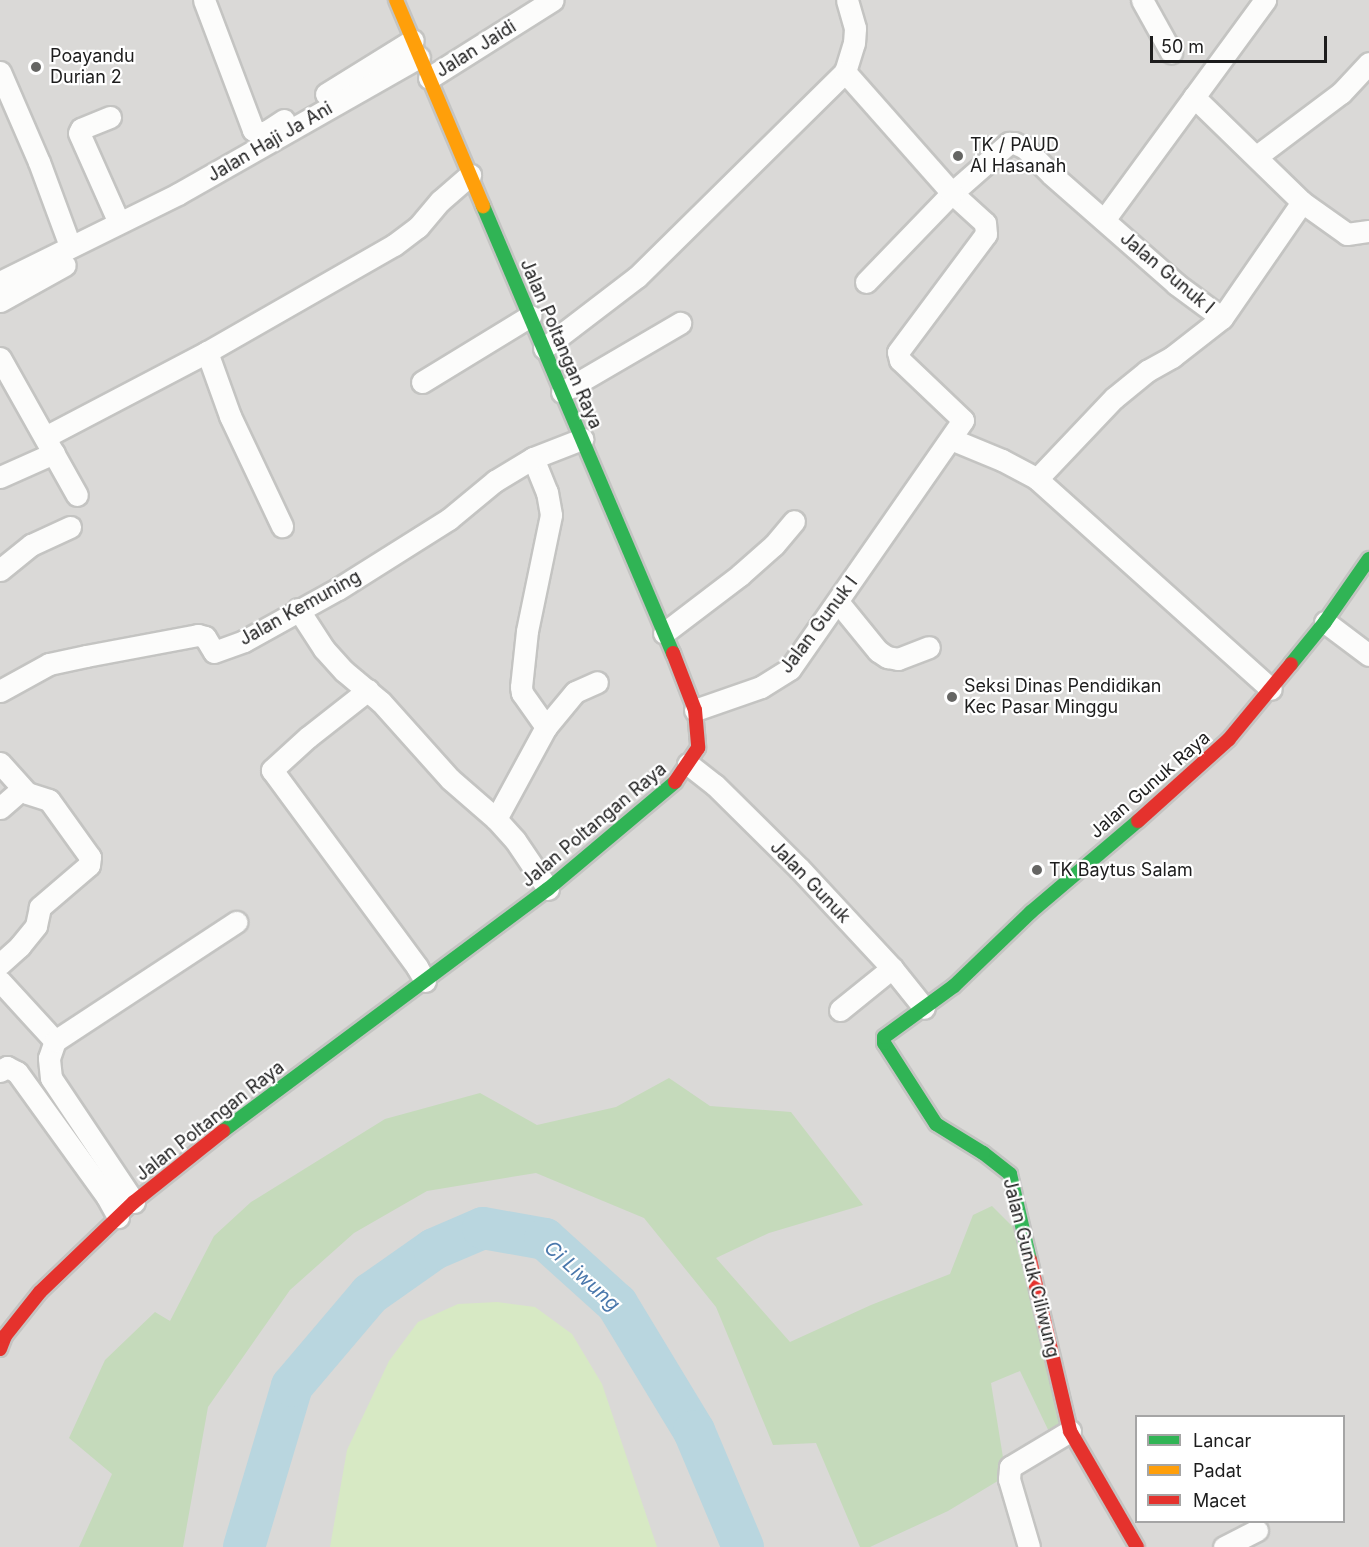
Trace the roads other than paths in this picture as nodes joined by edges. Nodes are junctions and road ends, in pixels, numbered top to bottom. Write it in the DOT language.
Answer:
graph roads {
  1 [pos="204,0"];
  2 [pos="396,0"];
  3 [pos="553,0"];
  4 [pos="847,0"];
  5 [pos="1142,0"];
  6 [pos="1265,0"];
  7 [pos="416,48"];
  8 [pos="1171,52"];
  9 [pos="1369,63"];
  10 [pos="0,72"];
  11 [pos="845,72"];
  12 [pos="429,78"];
  13 [pos="1194,97"];
  14 [pos="110,117"];
  15 [pos="1257,156"];
  16 [pos="470,175"];
  17 [pos="952,193"];
  18 [pos="1302,202"];
  19 [pos="1104,220"];
  20 [pos="119,223"];
  21 [pos="1369,231"];
  22 [pos="67,255"];
  23 [pos="0,282"];
  24 [pos="866,282"];
  25 [pos="0,301"];
  26 [pos="530,316"];
  27 [pos="1222,318"];
  28 [pos="680,324"];
  29 [pos="544,348"];
  30 [pos="207,352"];
  31 [pos="0,357"];
  32 [pos="422,382"];
  33 [pos="562,392"];
  34 [pos="582,439"];
  35 [pos="951,439"];
  36 [pos="49,445"];
  37 [pos="533,458"];
  38 [pos="0,477"];
  39 [pos="1037,479"];
  40 [pos="77,495"];
  41 [pos="794,521"];
  42 [pos="282,526"];
  43 [pos="70,527"];
  44 [pos="1369,559"];
  45 [pos="0,570"];
  46 [pos="838,602"];
  47 [pos="298,609"];
  48 [pos="1325,622"];
  49 [pos="664,633"];
  50 [pos="929,647"];
  51 [pos="1369,655"];
  52 [pos="597,682"];
  53 [pos="1271,689"];
  54 [pos="368,690"];
  55 [pos="0,691"];
  56 [pos="695,710"];
  57 [pos="546,727"];
  58 [pos="0,762"];
  59 [pos="688,764"];
  60 [pos="22,789"];
  61 [pos="0,808"];
  62 [pos="496,819"];
  63 [pos="548,889"];
  64 [pos="236,922"];
  65 [pos="0,964"];
  66 [pos="892,968"];
  67 [pos="0,981"];
  68 [pos="425,981"];
  69 [pos="924,1008"];
  70 [pos="840,1010"];
  71 [pos="55,1041"];
  72 [pos="0,1071"];
  73 [pos="134,1202"];
  74 [pos="118,1217"];
  75 [pos="2,1339"];
  76 [pos="1071,1431"];
  77 [pos="1257,1530"];
  78 [pos="1029,1547"];
  79 [pos="1137,1547"];
  80 [pos="1224,1547"];
  1 -- 7 [label="street"];
  2 -- 7 [label="street, Jalan Poltangan Raya"];
  3 -- 12 [label="street, Jalan Jaidi"];
  4 -- 11 [label="street"];
  5 -- 8 [label="street"];
  6 -- 13 [label="street"];
  7 -- 12 [label="street, Jalan Poltangan Raya"];
  7 -- 20 [label="street, Jalan Haji Ja Ani"];
  9 -- 15 [label="street"];
  10 -- 22 [label="street"];
  11 -- 17 [label="street"];
  11 -- 29 [label="street"];
  12 -- 16 [label="street, Jalan Poltangan Raya"];
  13 -- 15 [label="street"];
  13 -- 19 [label="street"];
  14 -- 20 [label="street"];
  15 -- 18 [label="street"];
  16 -- 26 [label="street, Jalan Poltangan Raya"];
  16 -- 30 [label="street"];
  17 -- 19 [label="street, Jalan Gunuk I"];
  17 -- 24 [label="street"];
  17 -- 35 [label="street, Jalan Gunuk I"];
  18 -- 21 [label="street"];
  18 -- 27 [label="street"];
  19 -- 27 [label="street, Jalan Gunuk I"];
  20 -- 22 [label="street, Jalan Haji Ja Ani"];
  22 -- 23 [label="street, Jalan Haji Ja Ani"];
  22 -- 25 [label="street"];
  26 -- 29 [label="street, Jalan Poltangan Raya"];
  26 -- 32 [label="street"];
  27 -- 39 [label="street, Jalan Gunuk I"];
  28 -- 33 [label="street"];
  29 -- 33 [label="street, Jalan Poltangan Raya"];
  30 -- 36 [label="street"];
  30 -- 42 [label="street"];
  31 -- 36 [label="street"];
  33 -- 34 [label="street, Jalan Poltangan Raya"];
  34 -- 37 [label="street, Jalan Kemuning"];
  34 -- 49 [label="street, Jalan Poltangan Raya"];
  35 -- 39 [label="street"];
  35 -- 46 [label="street, Jalan Gunuk I"];
  36 -- 38 [label="street"];
  36 -- 40 [label="street"];
  37 -- 47 [label="street, Jalan Kemuning"];
  37 -- 57 [label="street"];
  39 -- 53 [label="street"];
  41 -- 49 [label="street"];
  43 -- 45 [label="street"];
  44 -- 48 [label="street, Jalan Gunuk Raya"];
  46 -- 50 [label="street"];
  46 -- 56 [label="street, Jalan Gunuk I"];
  47 -- 54 [label="street"];
  47 -- 55 [label="street, Jalan Kemuning"];
  48 -- 51 [label="street"];
  48 -- 53 [label="street, Jalan Gunuk Raya"];
  49 -- 56 [label="street, Jalan Poltangan Raya"];
  52 -- 57 [label="street"];
  53 -- 69 [label="street, Jalan Gunuk Raya"];
  54 -- 62 [label="street"];
  54 -- 68 [label="street"];
  56 -- 59 [label="street, Jalan Poltangan Raya"];
  57 -- 62 [label="street"];
  58 -- 60 [label="street"];
  59 -- 63 [label="street, Jalan Poltangan Raya"];
  59 -- 66 [label="street, Jalan Gunuk"];
  60 -- 61 [label="street"];
  60 -- 65 [label="street"];
  62 -- 63 [label="street"];
  63 -- 68 [label="street, Jalan Poltangan Raya"];
  64 -- 71 [label="street"];
  66 -- 69 [label="street, Jalan Gunuk"];
  66 -- 70 [label="street"];
  67 -- 71 [label="street"];
  68 -- 73 [label="street, Jalan Poltangan Raya"];
  69 -- 76 [label="street, Jalan Gunuk Ciliwung"];
  71 -- 73 [label="street"];
  72 -- 74 [label="street"];
  73 -- 74 [label="street, Jalan Poltangan Raya"];
  74 -- 75 [label="street, Jalan Poltangan Raya"];
  76 -- 78 [label="street"];
  76 -- 79 [label="street, Jalan Gunuk Ciliwung"];
  77 -- 80 [label="street"];
}
